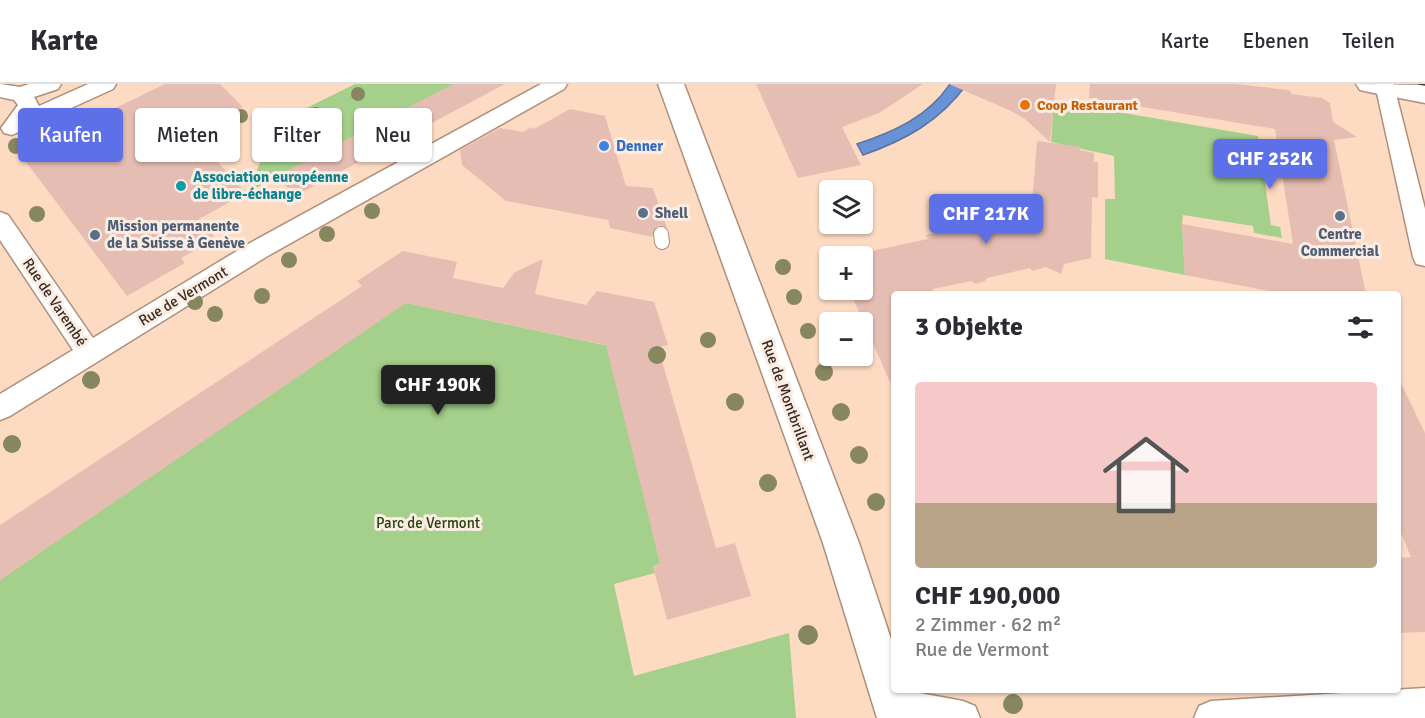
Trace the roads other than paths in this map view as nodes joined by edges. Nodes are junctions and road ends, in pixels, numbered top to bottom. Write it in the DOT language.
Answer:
graph roads {
  1 [pos="51,84"];
  2 [pos="106,84"];
  3 [pos="557,84"];
  4 [pos="671,84"];
  5 [pos="1379,85"];
  6 [pos="1425,87"];
  7 [pos="0,90"];
  8 [pos="21,94"];
  9 [pos="1425,94"];
  10 [pos="7,131"];
  11 [pos="0,221"];
  12 [pos="1425,257"];
  13 [pos="89,352"];
  14 [pos="0,408"];
  15 [pos="1425,705"];
  16 [pos="895,711"];
  17 [pos="1306,715"];
  18 [pos="963,718"];
  19 [pos="1211,718"];
  1 -- 8 [label="street"];
  2 -- 10 [label="street"];
  3 -- 13 [label="street, Rue de Vermont"];
  4 -- 16 [label="main road, Rue de Montbrillant"];
  5 -- 6 [label="lane"];
  5 -- 9 [label="main road"];
  5 -- 12 [label="street"];
  7 -- 8 [label="street"];
  8 -- 10 [label="street"];
  11 -- 13 [label="street, Rue de Varembé"];
  13 -- 14 [label="street, Rue de Vermont"];
  15 -- 17 [label="street"];
  16 -- 18 [label="street"];
  17 -- 19 [label="street"];
}
